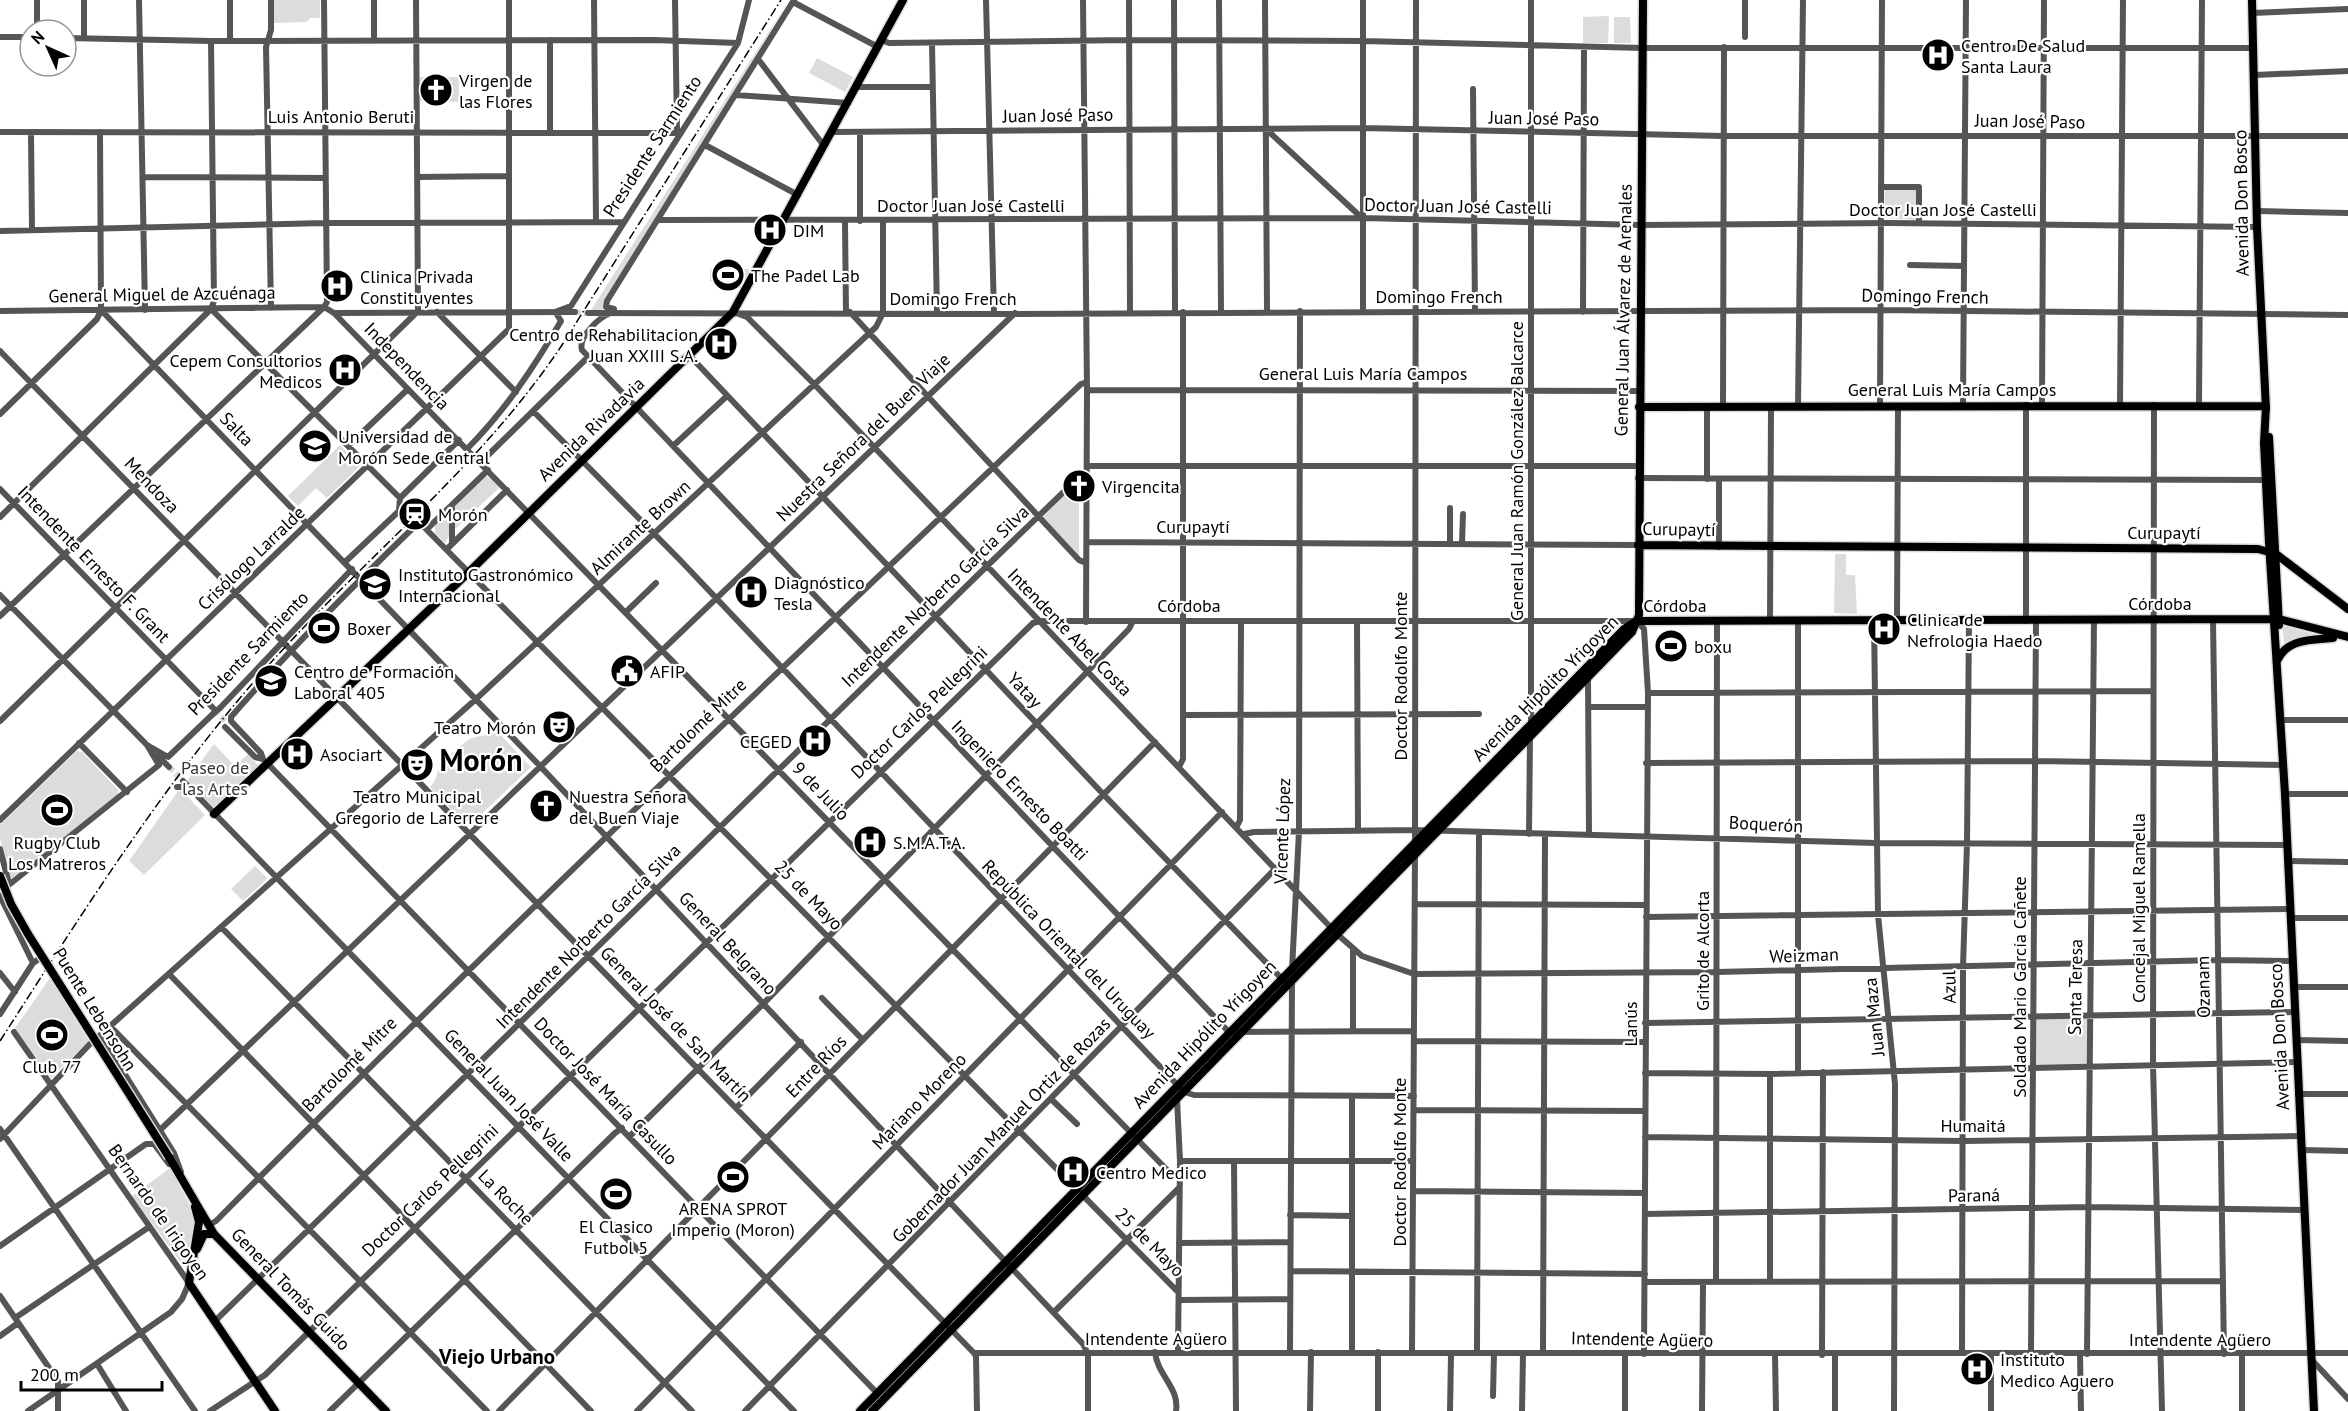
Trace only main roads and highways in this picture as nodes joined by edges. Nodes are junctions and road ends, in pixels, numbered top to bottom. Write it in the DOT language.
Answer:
graph roads {
  1 [pos="903,0"];
  2 [pos="1643,0"];
  3 [pos="2252,0"];
  4 [pos="2266,406"];
  5 [pos="1639,407"];
  6 [pos="1638,546"];
  7 [pos="2273,552"];
  8 [pos="2348,609"];
  9 [pos="2276,619"];
  10 [pos="1637,621"];
  11 [pos="2345,637"];
  12 [pos="2277,661"];
  13 [pos="214,814"];
  14 [pos="1430,832"];
  15 [pos="0,876"];
  16 [pos="2,892"];
  17 [pos="1334,931"];
  18 [pos="1288,983"];
  19 [pos="99,1037"];
  20 [pos="1181,1088"];
  21 [pos="1134,1136"];
  22 [pos="170,1157"];
  23 [pos="190,1193"];
  24 [pos="214,1234"];
  25 [pos="193,1261"];
  26 [pos="948,1327"];
  27 [pos="877,1393"];
  28 [pos="875,1410"];
  29 [pos="275,1411"];
  30 [pos="386,1411"];
  31 [pos="860,1411"];
  32 [pos="2314,1411"];
  1 -- 13 [label="main road, Avenida Rivadavia"];
  2 -- 5 [label="main road, General Juan Álvarez de Arenales"];
  3 -- 4 [label="main road, Avenida Don Bosco"];
  4 -- 5 [label="main road, General Luis María Campos"];
  4 -- 7 [label="main road, Avenida Don Bosco"];
  4 -- 7 [label="main road, Avenida Don Bosco"];
  5 -- 6 [label="main road, General Juan Álvarez de Arenales"];
  6 -- 7 [label="main road, Curupaytí"];
  6 -- 10 [label="main road, General Juan Álvarez de Arenales"];
  7 -- 8 [label="main road"];
  7 -- 9 [label="main road, Avenida Don Bosco"];
  9 -- 10 [label="main road, Córdoba"];
  9 -- 11 [label="main road, Córdoba"];
  9 -- 12 [label="main road, Avenida Don Bosco"];
  10 -- 14 [label="main road, Avenida Hipólito Yrigoyen"];
  10 -- 14 [label="main road, Avenida Hipólito Yrigoyen"];
  11 -- 12 [label="main road"];
  12 -- 32 [label="main road, Avenida Don Bosco"];
  14 -- 17 [label="main road, Avenida Hipólito Yrigoyen"];
  14 -- 17 [label="main road, Avenida Hipólito Yrigoyen"];
  15 -- 22 [label="main road, Puente Lebensohn, bridge"];
  16 -- 19 [label="main road"];
  17 -- 18 [label="main road, Avenida Hipólito Yrigoyen"];
  17 -- 18 [label="main road, Avenida Hipólito Yrigoyen"];
  18 -- 20 [label="main road, Avenida Hipólito Yrigoyen"];
  18 -- 20 [label="main road, Avenida Hipólito Yrigoyen"];
  20 -- 21 [label="main road, Avenida Hipólito Yrigoyen"];
  20 -- 21 [label="main road, Avenida Hipólito Yrigoyen"];
  21 -- 26 [label="main road, Avenida Hipólito Yrigoyen"];
  22 -- 23 [label="main road, General Tomás Guido"];
  23 -- 24 [label="main road, General Tomás Guido"];
  23 -- 25 [label="main road"];
  24 -- 25 [label="main road"];
  24 -- 30 [label="main road, General Tomás Guido"];
  25 -- 29 [label="main road, Bernardo de Irigoyen"];
  26 -- 27 [label="main road, Avenida Hipólito Yrigoyen"];
  26 -- 28 [label="main road, Avenida Hipólito Yrigoyen"];
  27 -- 28 [label="main road"];
  27 -- 31 [label="main road, Avenida Hipólito Yrigoyen"];
}
